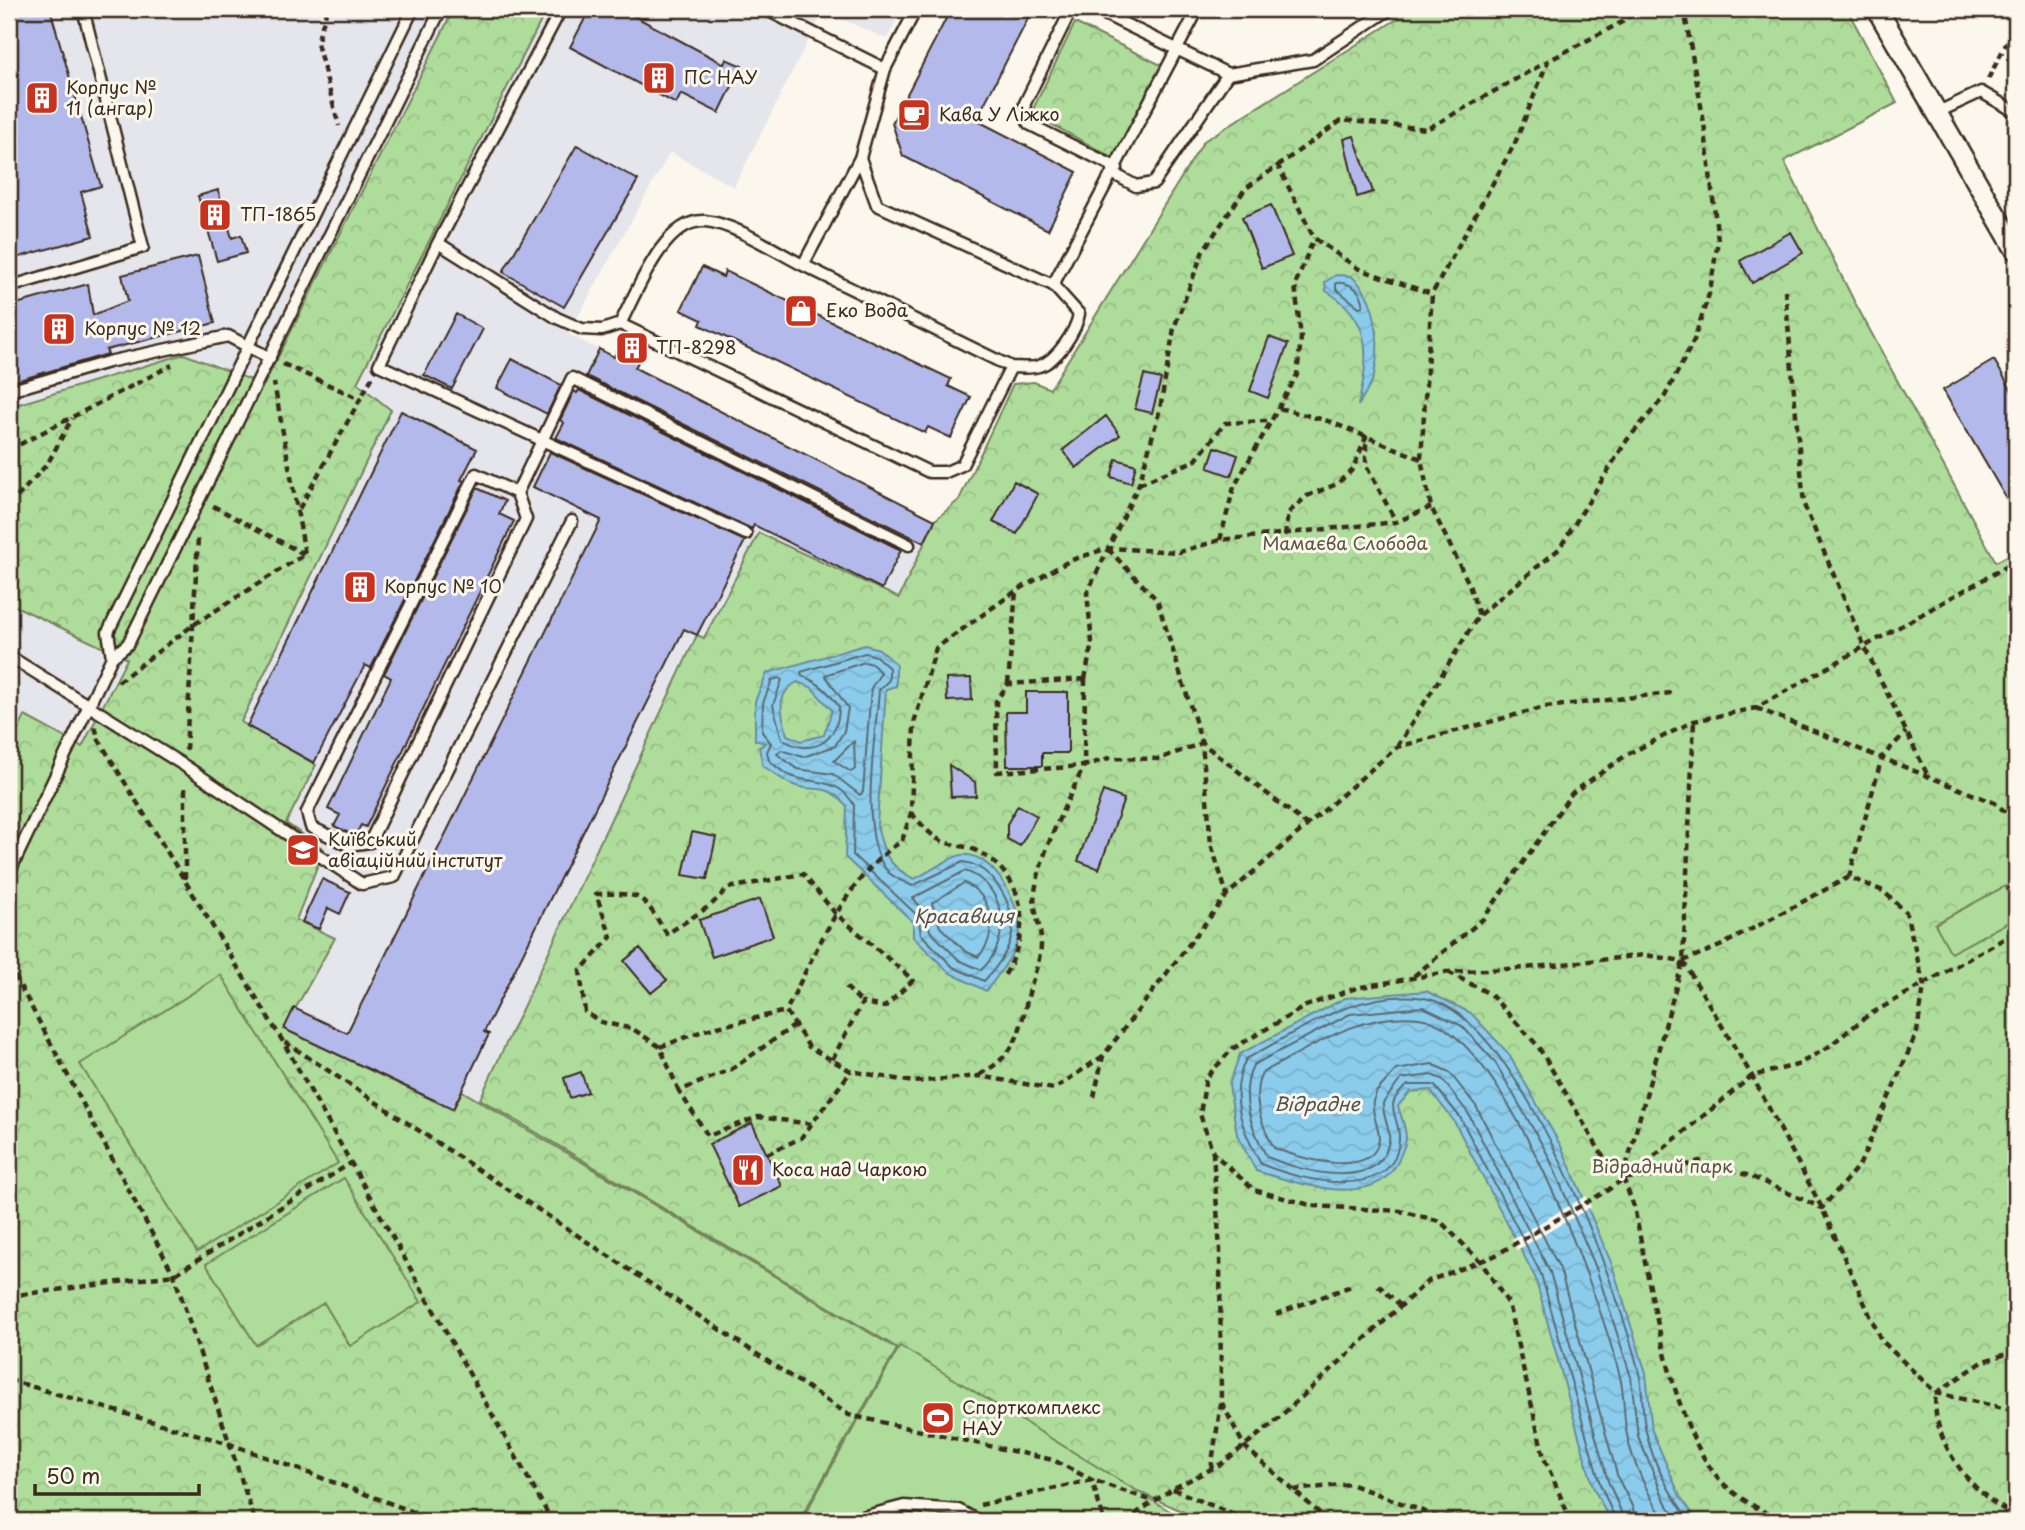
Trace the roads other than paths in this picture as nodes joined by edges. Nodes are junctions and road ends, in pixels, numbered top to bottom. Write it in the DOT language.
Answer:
graph roads {
  1 [pos="83,9"];
  2 [pos="413,9"];
  3 [pos="441,9"];
  4 [pos="561,9"];
  5 [pos="765,9"];
  6 [pos="916,9"];
  7 [pos="1075,9"];
  8 [pos="1094,9"];
  9 [pos="1198,9"];
  10 [pos="1390,9"];
  11 [pos="1877,9"];
  12 [pos="1179,50"];
  13 [pos="885,69"];
  14 [pos="1228,74"];
  15 [pos="1938,112"];
  16 [pos="2016,112"];
  17 [pos="860,158"];
  18 [pos="1115,171"];
  19 [pos="438,243"];
  20 [pos="2016,250"];
  21 [pos="803,265"];
  22 [pos="1053,285"];
  23 [pos="9,286"];
  24 [pos="620,324"];
  25 [pos="248,346"];
  26 [pos="270,358"];
  27 [pos="1011,367"];
  28 [pos="9,391"];
  29 [pos="543,440"];
  30 [pos="517,493"];
  31 [pos="572,522"];
  32 [pos="746,534"];
  33 [pos="909,545"];
  34 [pos="9,656"];
  35 [pos="112,657"];
  36 [pos="88,704"];
  37 [pos="9,873"];
  38 [pos="847,1521"];
  39 [pos="979,1521"];
  1 -- 23 [label="lane"];
  2 -- 25 [label="lane"];
  3 -- 26 [label="lane"];
  4 -- 19 [label="lane"];
  5 -- 13 [label="lane"];
  6 -- 13 [label="lane"];
  7 -- 18 [label="lane"];
  8 -- 12 [label="lane"];
  9 -- 12 [label="lane"];
  10 -- 14 [label="lane"];
  11 -- 15 [label="street"];
  12 -- 14 [label="lane"];
  12 -- 18 [label="lane"];
  13 -- 17 [label="lane"];
  14 -- 18 [label="lane"];
  15 -- 16 [label="lane"];
  15 -- 20 [label="street"];
  17 -- 21 [label="lane"];
  17 -- 22 [label="lane"];
  18 -- 22 [label="lane"];
  19 -- 24 [label="lane"];
  19 -- 29 [label="lane"];
  21 -- 24 [label="lane"];
  21 -- 27 [label="lane"];
  22 -- 27 [label="lane"];
  24 -- 27 [label="lane"];
  25 -- 26 [label="lane"];
  25 -- 28 [label="lane"];
  25 -- 35 [label="lane"];
  26 -- 35 [label="lane"];
  29 -- 30 [label="lane"];
  29 -- 32 [label="lane"];
  29 -- 33 [label="lane"];
  30 -- 30 [label="lane"];
  31 -- 36 [label="lane"];
  34 -- 36 [label="lane"];
  35 -- 36 [label="lane"];
  36 -- 37 [label="lane"];
  38 -- 39 [label="lane"];
}
